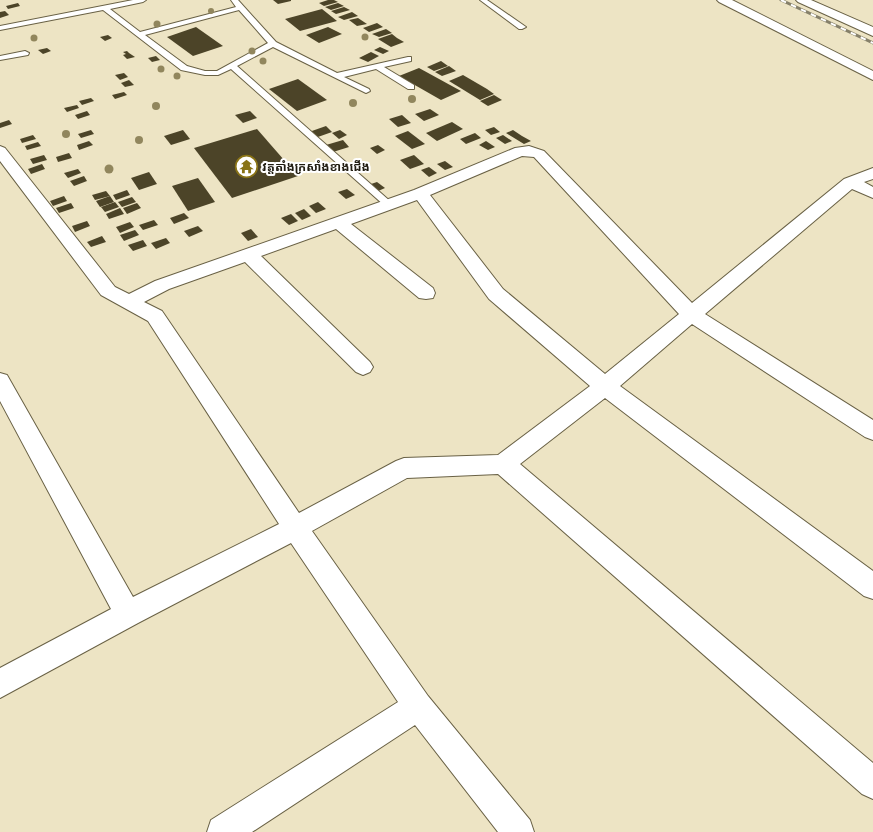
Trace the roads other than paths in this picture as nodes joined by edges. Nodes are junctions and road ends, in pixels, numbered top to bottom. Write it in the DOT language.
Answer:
graph roads {
  1 [pos="143,0"];
  2 [pos="234,0"];
  3 [pos="483,0"];
  4 [pos="723,0"];
  5 [pos="802,0"];
  6 [pos="103,7"];
  7 [pos="240,8"];
  8 [pos="522,27"];
  9 [pos="0,28"];
  10 [pos="873,32"];
  11 [pos="139,34"];
  12 [pos="273,44"];
  13 [pos="25,53"];
  14 [pos="0,58"];
  15 [pos="408,59"];
  16 [pos="232,66"];
  17 [pos="377,66"];
  18 [pos="336,76"];
  19 [pos="873,76"];
  20 [pos="411,87"];
  21 [pos="366,91"];
  22 [pos="0,151"];
  23 [pos="873,173"];
  24 [pos="850,182"];
  25 [pos="420,193"];
  26 [pos="873,193"];
  27 [pos="388,204"];
  28 [pos="338,222"];
  29 [pos="248,254"];
  30 [pos="426,293"];
  31 [pos="128,302"];
  32 [pos="691,314"];
  33 [pos="363,367"];
  34 [pos="0,381"];
  35 [pos="605,386"];
  36 [pos="873,431"];
  37 [pos="503,464"];
  38 [pos="295,528"];
  39 [pos="873,587"];
  40 [pos="128,614"];
  41 [pos="0,684"];
  42 [pos="418,706"];
  43 [pos="873,783"];
  44 [pos="223,832"];
  45 [pos="518,832"];
  1 -- 6 [label="lane"];
  2 -- 7 [label="lane"];
  3 -- 8 [label="lane"];
  4 -- 19 [label="street"];
  5 -- 10 [label="street"];
  6 -- 9 [label="lane"];
  6 -- 11 [label="lane"];
  7 -- 11 [label="lane"];
  7 -- 12 [label="lane"];
  11 -- 16 [label="lane"];
  12 -- 16 [label="lane"];
  12 -- 18 [label="lane"];
  13 -- 14 [label="lane"];
  15 -- 17 [label="lane"];
  16 -- 27 [label="lane"];
  17 -- 18 [label="lane"];
  17 -- 20 [label="lane"];
  18 -- 21 [label="lane"];
  22 -- 31 [label="street"];
  23 -- 24 [label="street"];
  24 -- 26 [label="street"];
  24 -- 32 [label="street"];
  25 -- 27 [label="street"];
  25 -- 32 [label="street"];
  25 -- 35 [label="street"];
  27 -- 28 [label="street"];
  28 -- 29 [label="street"];
  28 -- 30 [label="street"];
  29 -- 31 [label="street"];
  29 -- 33 [label="street"];
  31 -- 38 [label="street"];
  32 -- 35 [label="street"];
  32 -- 36 [label="street"];
  34 -- 40 [label="street"];
  35 -- 37 [label="street"];
  35 -- 39 [label="street"];
  37 -- 38 [label="street"];
  37 -- 43 [label="street"];
  38 -- 40 [label="street"];
  38 -- 42 [label="street"];
  40 -- 41 [label="street"];
  42 -- 44 [label="street"];
  42 -- 45 [label="street"];
}
